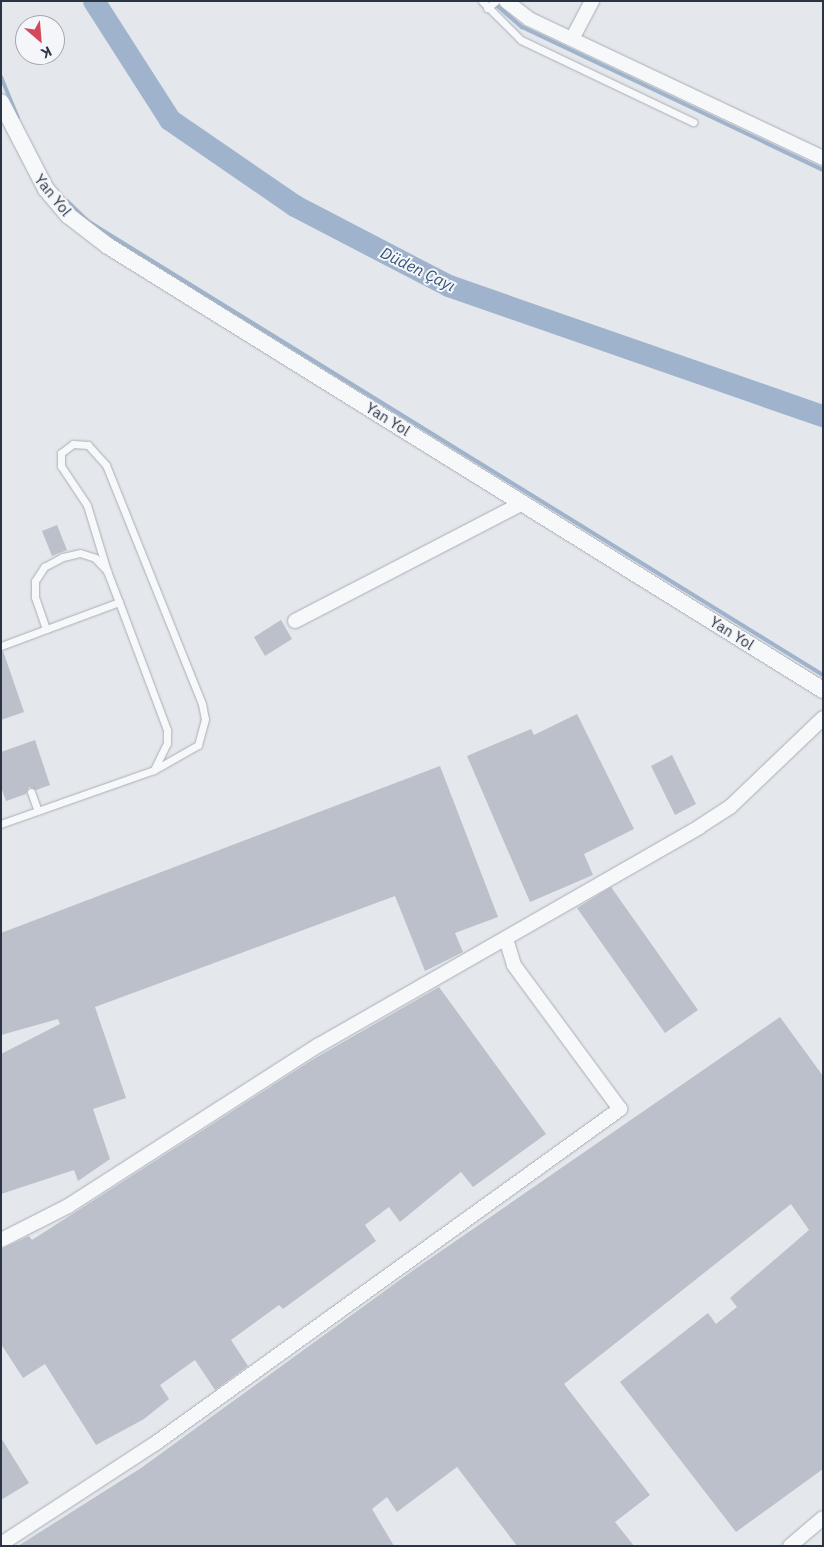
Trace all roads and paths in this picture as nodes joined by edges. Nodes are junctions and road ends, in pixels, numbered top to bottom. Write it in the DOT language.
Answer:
graph roads {
  1 [pos="482,1"];
  2 [pos="496,1"];
  3 [pos="506,1"];
  4 [pos="592,1"];
  5 [pos="488,7"];
  6 [pos="572,39"];
  7 [pos="1,102"];
  8 [pos="693,122"];
  9 [pos="823,158"];
  10 [pos="523,503"];
  11 [pos="107,570"];
  12 [pos="119,602"];
  13 [pos="295,621"];
  14 [pos="46,629"];
  15 [pos="1,646"];
  16 [pos="823,690"];
  17 [pos="823,718"];
  18 [pos="154,770"];
  19 [pos="32,792"];
  20 [pos="38,811"];
  21 [pos="1,824"];
  22 [pos="506,938"];
  23 [pos="1,1240"];
  24 [pos="823,1518"];
  25 [pos="1,1544"];
  26 [pos="790,1546"];
  1 -- 5 [label="lane"];
  2 -- 5 [label="lane"];
  3 -- 6 [label="street"];
  4 -- 6 [label="street"];
  5 -- 8 [label="lane"];
  6 -- 9 [label="street"];
  7 -- 10 [label="street, Yan Yol"];
  10 -- 13 [label="street"];
  10 -- 16 [label="street, Yan Yol"];
  11 -- 12 [label="lane"];
  11 -- 14 [label="lane"];
  11 -- 18 [label="lane"];
  12 -- 14 [label="lane"];
  12 -- 18 [label="lane"];
  14 -- 15 [label="lane"];
  17 -- 22 [label="street"];
  18 -- 20 [label="lane"];
  19 -- 20 [label="lane"];
  20 -- 21 [label="lane"];
  22 -- 23 [label="street"];
  22 -- 25 [label="street"];
  24 -- 26 [label="street"];
}
